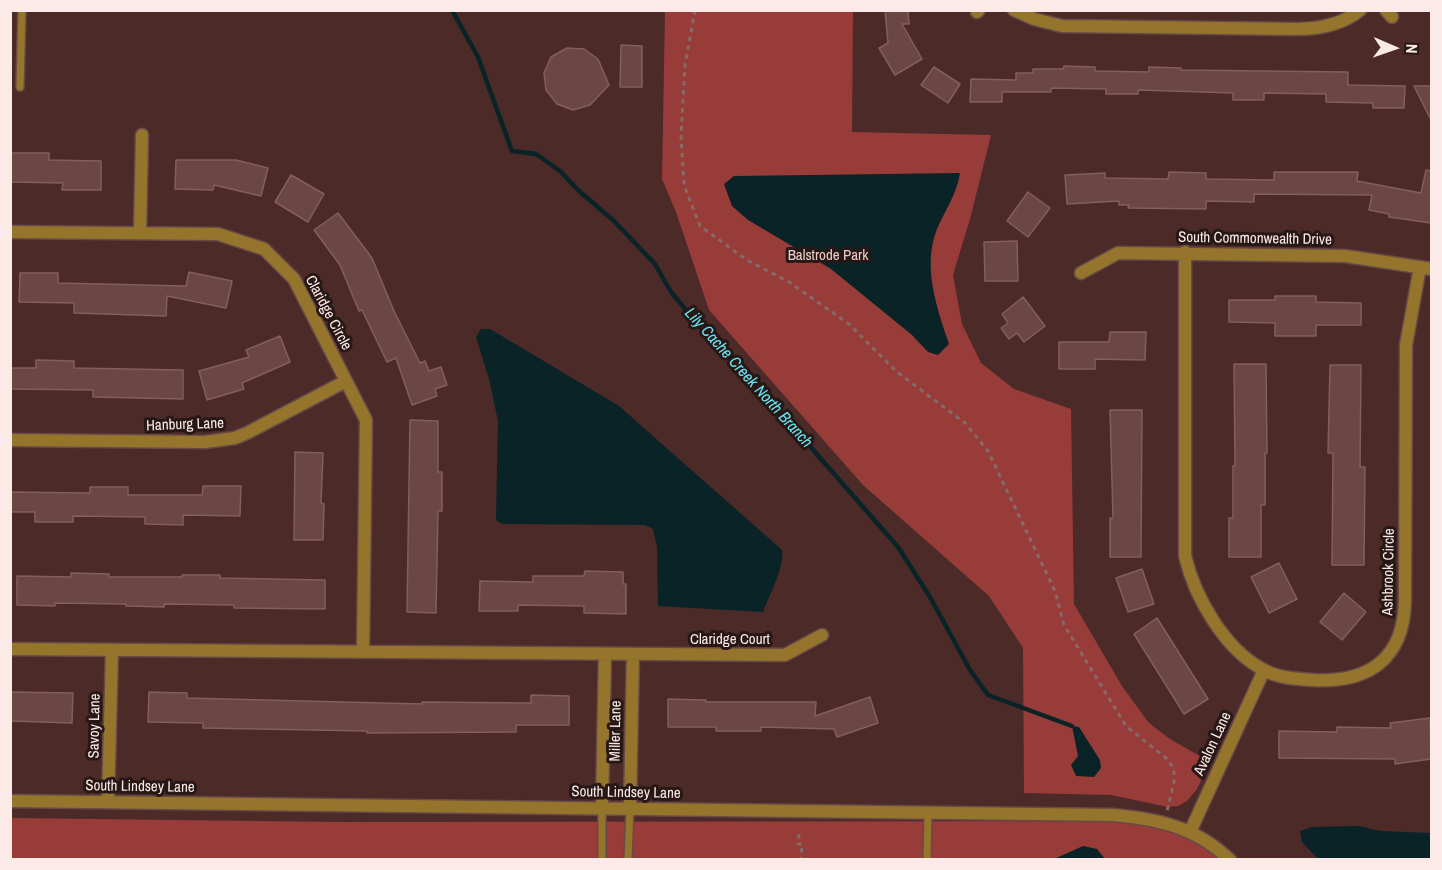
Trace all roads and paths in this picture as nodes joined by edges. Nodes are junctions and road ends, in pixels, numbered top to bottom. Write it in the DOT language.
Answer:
graph roads {
  1 [pos="22,10"];
  2 [pos="695,10"];
  3 [pos="1014,10"];
  4 [pos="1360,10"];
  5 [pos="21,87"];
  6 [pos="142,135"];
  7 [pos="10,232"];
  8 [pos="140,233"];
  9 [pos="1185,252"];
  10 [pos="1426,268"];
  11 [pos="1081,273"];
  12 [pos="346,381"];
  13 [pos="10,440"];
  14 [pos="822,635"];
  15 [pos="10,649"];
  16 [pos="112,651"];
  17 [pos="363,652"];
  18 [pos="605,654"];
  19 [pos="633,654"];
  20 [pos="1264,670"];
  21 [pos="10,801"];
  22 [pos="108,802"];
  23 [pos="602,808"];
  24 [pos="630,808"];
  25 [pos="928,813"];
  26 [pos="1165,822"];
  27 [pos="1190,832"];
  28 [pos="798,834"];
  29 [pos="602,860"];
  30 [pos="628,860"];
  31 [pos="801,860"];
  32 [pos="927,860"];
  33 [pos="1230,860"];
  1 -- 5 [label="lane"];
  2 -- 26 [label="path"];
  3 -- 4 [label="street"];
  6 -- 8 [label="street"];
  7 -- 8 [label="street, Claridge Circle"];
  8 -- 12 [label="street, Claridge Circle"];
  9 -- 10 [label="street, South Commonwealth Drive"];
  9 -- 11 [label="street, South Commonwealth Drive"];
  9 -- 20 [label="street, Ashbrook Circle"];
  10 -- 20 [label="street, Ashbrook Circle"];
  12 -- 13 [label="street, Hanburg Lane"];
  12 -- 17 [label="street, Claridge Circle"];
  14 -- 19 [label="street, Claridge Court"];
  15 -- 16 [label="street"];
  16 -- 17 [label="street"];
  16 -- 22 [label="street, Savoy Lane"];
  17 -- 18 [label="street"];
  18 -- 19 [label="street"];
  18 -- 23 [label="street, Miller Lane"];
  19 -- 24 [label="street, Miller Lane"];
  20 -- 27 [label="street, Avalon Lane"];
  21 -- 22 [label="street, South Lindsey Lane"];
  22 -- 23 [label="street, South Lindsey Lane"];
  23 -- 24 [label="street, South Lindsey Lane"];
  23 -- 29 [label="lane"];
  24 -- 25 [label="street, South Lindsey Lane"];
  24 -- 30 [label="lane"];
  25 -- 26 [label="street, South Lindsey Lane"];
  25 -- 32 [label="lane"];
  26 -- 27 [label="street, South Lindsey Lane"];
  27 -- 33 [label="street, South Lindsey Lane"];
  28 -- 31 [label="path"];
}
